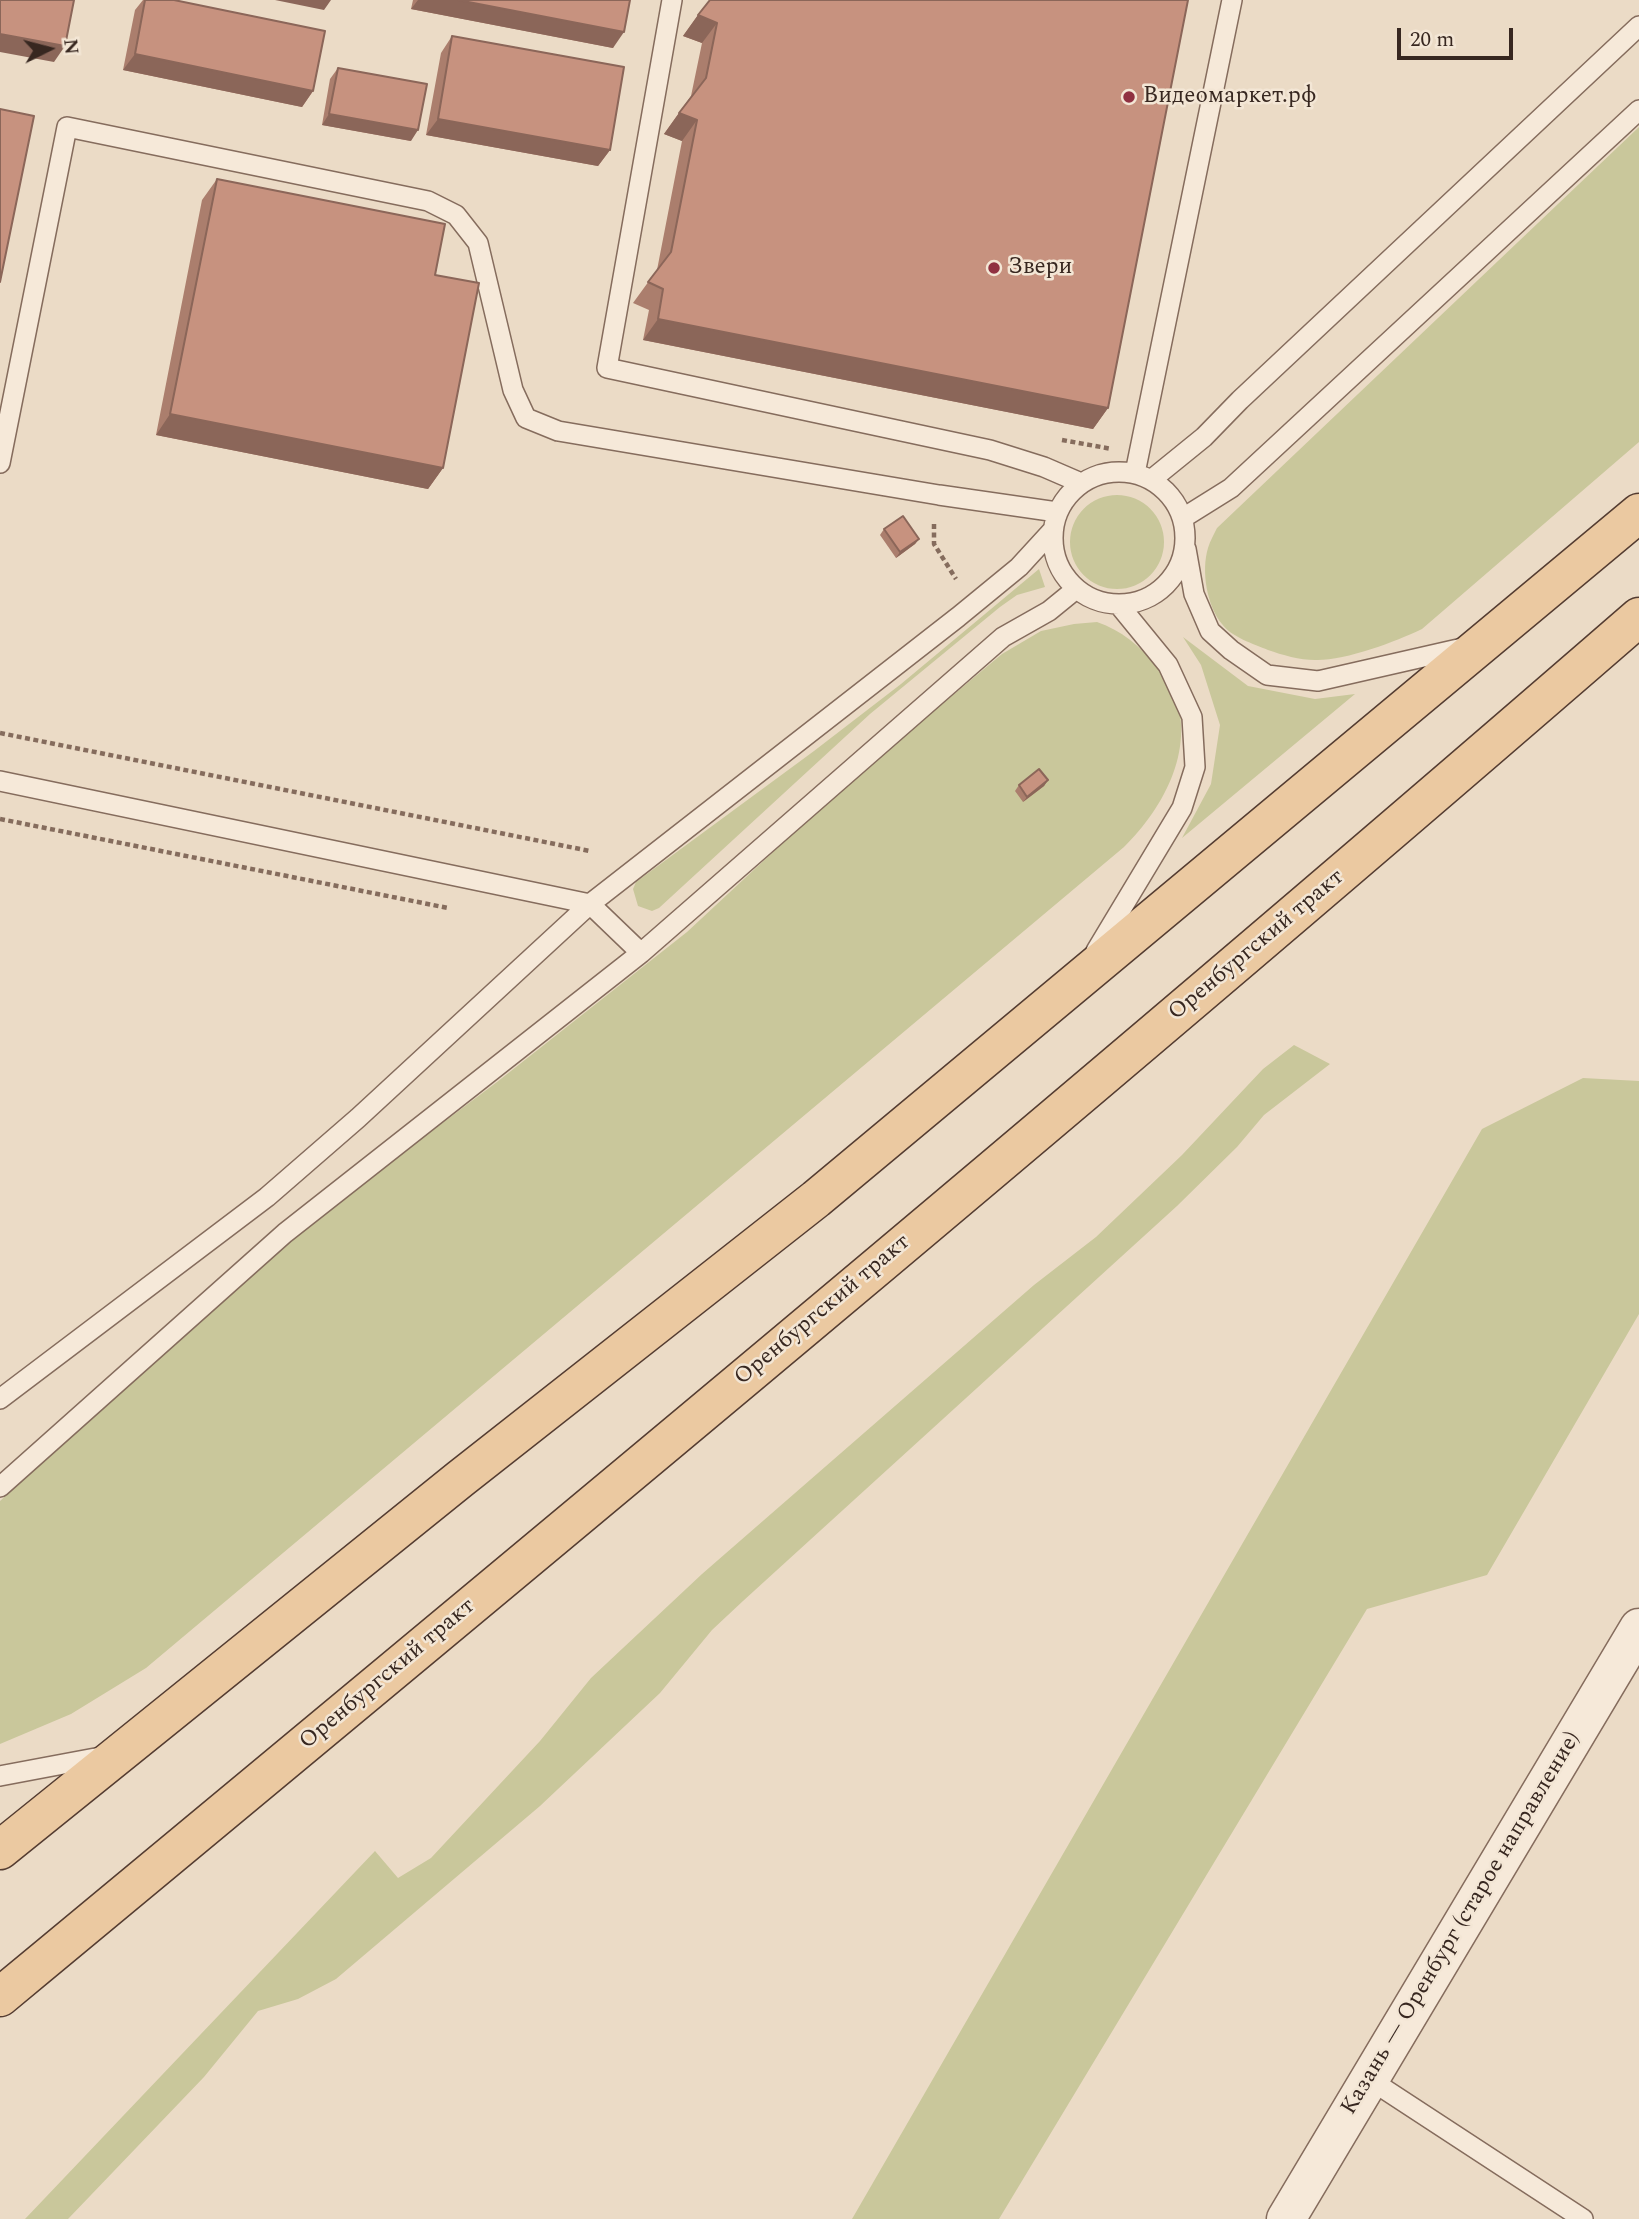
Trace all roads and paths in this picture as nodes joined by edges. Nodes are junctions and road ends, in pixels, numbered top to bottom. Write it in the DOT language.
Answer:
graph roads {
  1 [pos="672,0"];
  2 [pos="1232,0"];
  3 [pos="1639,26"];
  4 [pos="1639,110"];
  5 [pos="1117,438"];
  6 [pos="1061,440"];
  7 [pos="0,463"];
  8 [pos="1143,476"];
  9 [pos="1081,483"];
  10 [pos="1057,512"];
  11 [pos="1639,513"];
  12 [pos="1183,518"];
  13 [pos="1052,531"];
  14 [pos="1185,545"];
  15 [pos="1076,589"];
  16 [pos="1119,605"];
  17 [pos="1639,617"];
  18 [pos="1482,644"];
  19 [pos="0,733"];
  20 [pos="0,781"];
  21 [pos="0,819"];
  22 [pos="590,851"];
  23 [pos="590,904"];
  24 [pos="448,908"];
  25 [pos="641,953"];
  26 [pos="1077,982"];
  27 [pos="0,1399"];
  28 [pos="0,1487"];
  29 [pos="1639,1629"];
  30 [pos="121,1754"];
  31 [pos="0,1776"];
  32 [pos="0,1850"];
  33 [pos="0,1997"];
  34 [pos="1368,2079"];
  35 [pos="1286,2219"];
  36 [pos="1583,2219"];
  1 -- 9 [label="lane"];
  2 -- 8 [label="lane"];
  3 -- 8 [label="lane"];
  4 -- 12 [label="lane"];
  5 -- 6 [label="path"];
  7 -- 10 [label="lane"];
  8 -- 9 [label="lane"];
  8 -- 12 [label="lane"];
  9 -- 10 [label="lane"];
  10 -- 13 [label="lane"];
  11 -- 18 [label="main road"];
  12 -- 14 [label="lane"];
  13 -- 15 [label="lane"];
  13 -- 23 [label="lane"];
  14 -- 16 [label="lane"];
  14 -- 18 [label="lane"];
  15 -- 16 [label="lane"];
  15 -- 25 [label="lane"];
  16 -- 26 [label="lane"];
  17 -- 33 [label="main road, Оренбургский тракт"];
  18 -- 26 [label="main road"];
  19 -- 22 [label="path"];
  20 -- 23 [label="lane"];
  21 -- 24 [label="path"];
  23 -- 25 [label="lane"];
  23 -- 27 [label="lane"];
  25 -- 28 [label="lane"];
  26 -- 30 [label="main road"];
  29 -- 34 [label="street, Казань — Оренбург (старое направление)"];
  30 -- 31 [label="lane"];
  30 -- 32 [label="main road"];
  34 -- 35 [label="street, Казань — Оренбург (старое направление)"];
  34 -- 36 [label="lane"];
}
